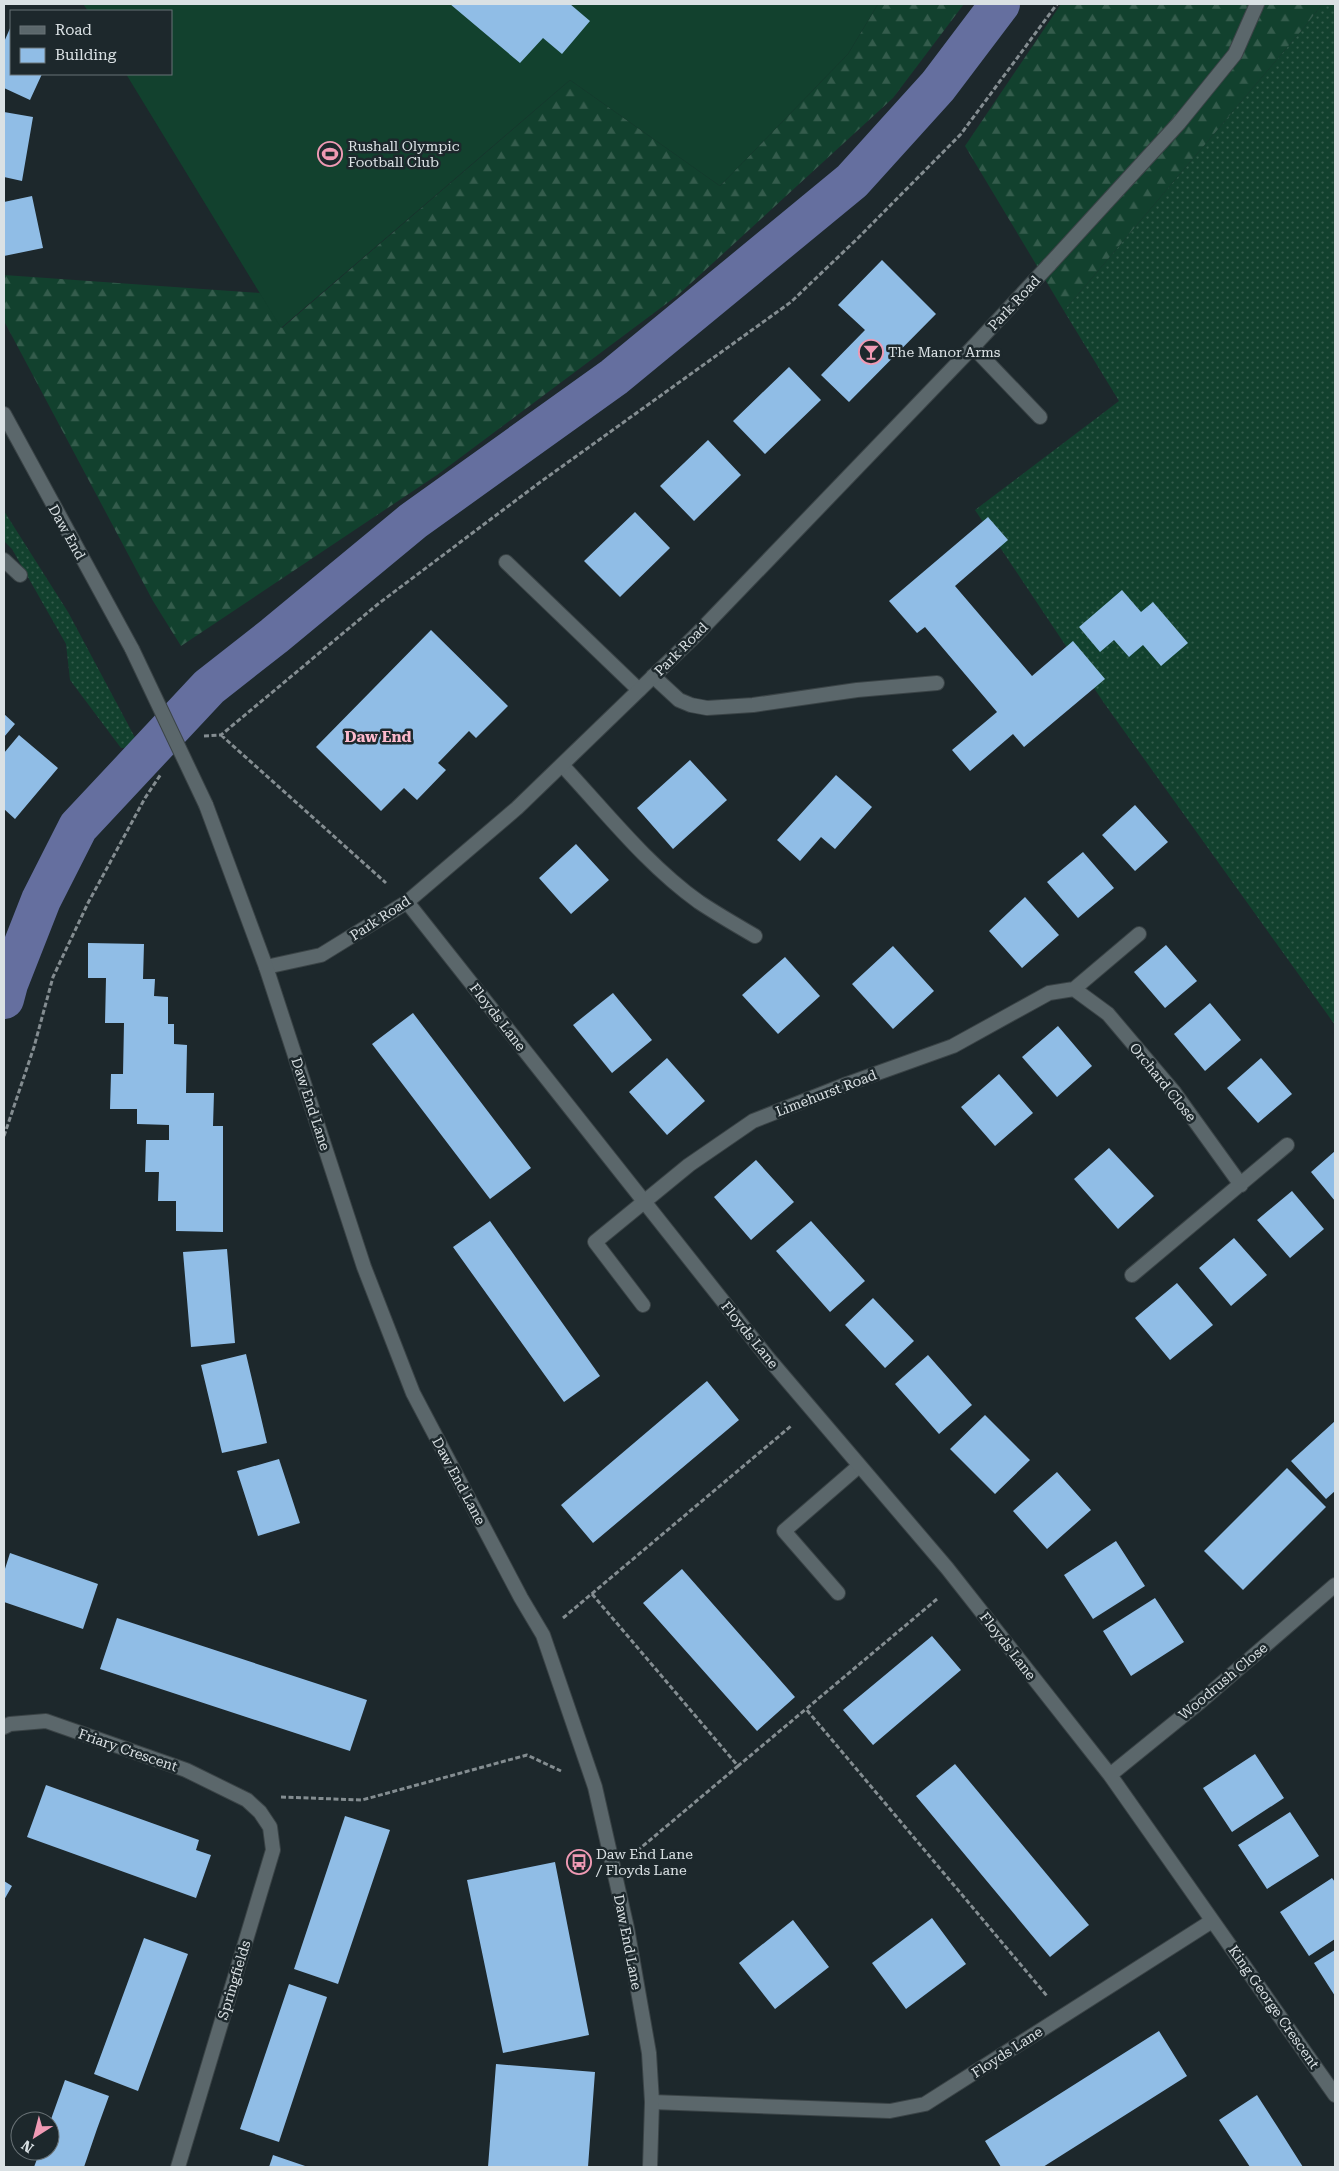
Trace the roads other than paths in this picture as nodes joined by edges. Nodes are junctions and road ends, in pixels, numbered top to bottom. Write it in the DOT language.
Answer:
graph roads {
  1 [pos="1257,4"];
  2 [pos="973,347"];
  3 [pos="4,414"];
  4 [pos="1040,417"];
  5 [pos="4,560"];
  6 [pos="506,562"];
  7 [pos="20,576"];
  8 [pos="653,676"];
  9 [pos="937,683"];
  10 [pos="639,690"];
  11 [pos="562,765"];
  12 [pos="206,805"];
  13 [pos="407,902"];
  14 [pos="1139,934"];
  15 [pos="755,936"];
  16 [pos="266,967"];
  17 [pos="1074,989"];
  18 [pos="1287,1145"];
  19 [pos="1241,1185"];
  20 [pos="644,1202"];
  21 [pos="1132,1275"];
  22 [pos="643,1305"];
  23 [pos="860,1466"];
  24 [pos="1335,1585"];
  25 [pos="838,1593"];
  26 [pos="4,1728"];
  27 [pos="1110,1775"];
  28 [pos="247,1800"];
  29 [pos="1212,1921"];
  30 [pos="1335,2094"];
  31 [pos="652,2102"];
  32 [pos="178,2167"];
  33 [pos="650,2167"];
  1 -- 2 [label="street, Park Road"];
  2 -- 4 [label="street"];
  2 -- 8 [label="street, Park Road"];
  3 -- 12 [label="street, Daw End, bridge"];
  5 -- 7 [label="street"];
  6 -- 10 [label="street"];
  8 -- 9 [label="street"];
  8 -- 10 [label="street, Park Road"];
  10 -- 11 [label="street, Park Road"];
  11 -- 13 [label="street, Park Road"];
  11 -- 15 [label="street"];
  12 -- 16 [label="street, Daw End Lane"];
  13 -- 16 [label="street, Park Road"];
  13 -- 20 [label="street, Floyds Lane"];
  14 -- 17 [label="street"];
  16 -- 31 [label="street, Daw End Lane"];
  17 -- 19 [label="street, Orchard Close"];
  17 -- 20 [label="street, Limehurst Road"];
  18 -- 19 [label="street"];
  19 -- 21 [label="street"];
  20 -- 22 [label="street, Limehurst Road"];
  20 -- 23 [label="street, Floyds Lane"];
  23 -- 25 [label="street"];
  23 -- 27 [label="street, Floyds Lane"];
  24 -- 27 [label="street, Woodrush Close"];
  26 -- 28 [label="street, Friary Crescent"];
  27 -- 29 [label="street, Floyds Lane"];
  28 -- 32 [label="street, Springfields"];
  29 -- 30 [label="street, King George Crescent"];
  29 -- 31 [label="street, Floyds Lane"];
  31 -- 33 [label="street, Daw End Lane"];
}
